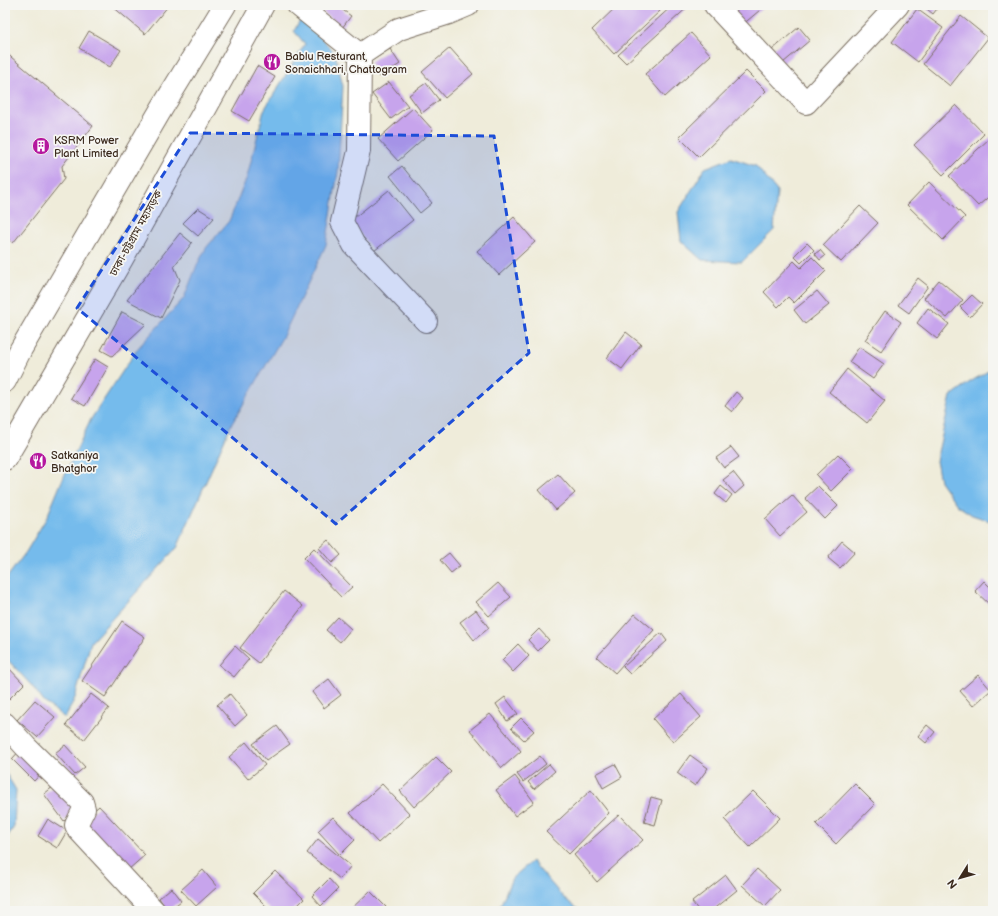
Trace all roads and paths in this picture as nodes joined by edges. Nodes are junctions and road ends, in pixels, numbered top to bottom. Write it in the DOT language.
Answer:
graph roads {
  1 [pos="225,5"];
  2 [pos="263,5"];
  3 [pos="298,5"];
  4 [pos="715,5"];
  5 [pos="898,5"];
  6 [pos="459,7"];
  7 [pos="360,55"];
  8 [pos="426,321"];
  9 [pos="5,381"];
  10 [pos="5,459"];
  11 [pos="5,724"];
  12 [pos="154,911"];
  1 -- 9 [label="main road"];
  2 -- 10 [label="main road, ঢাকা-চট্টগ্রাম মহাসড়ক"];
  3 -- 7 [label="main road"];
  4 -- 5 [label="main road"];
  6 -- 7 [label="main road"];
  7 -- 8 [label="main road"];
  11 -- 12 [label="main road"];
}
